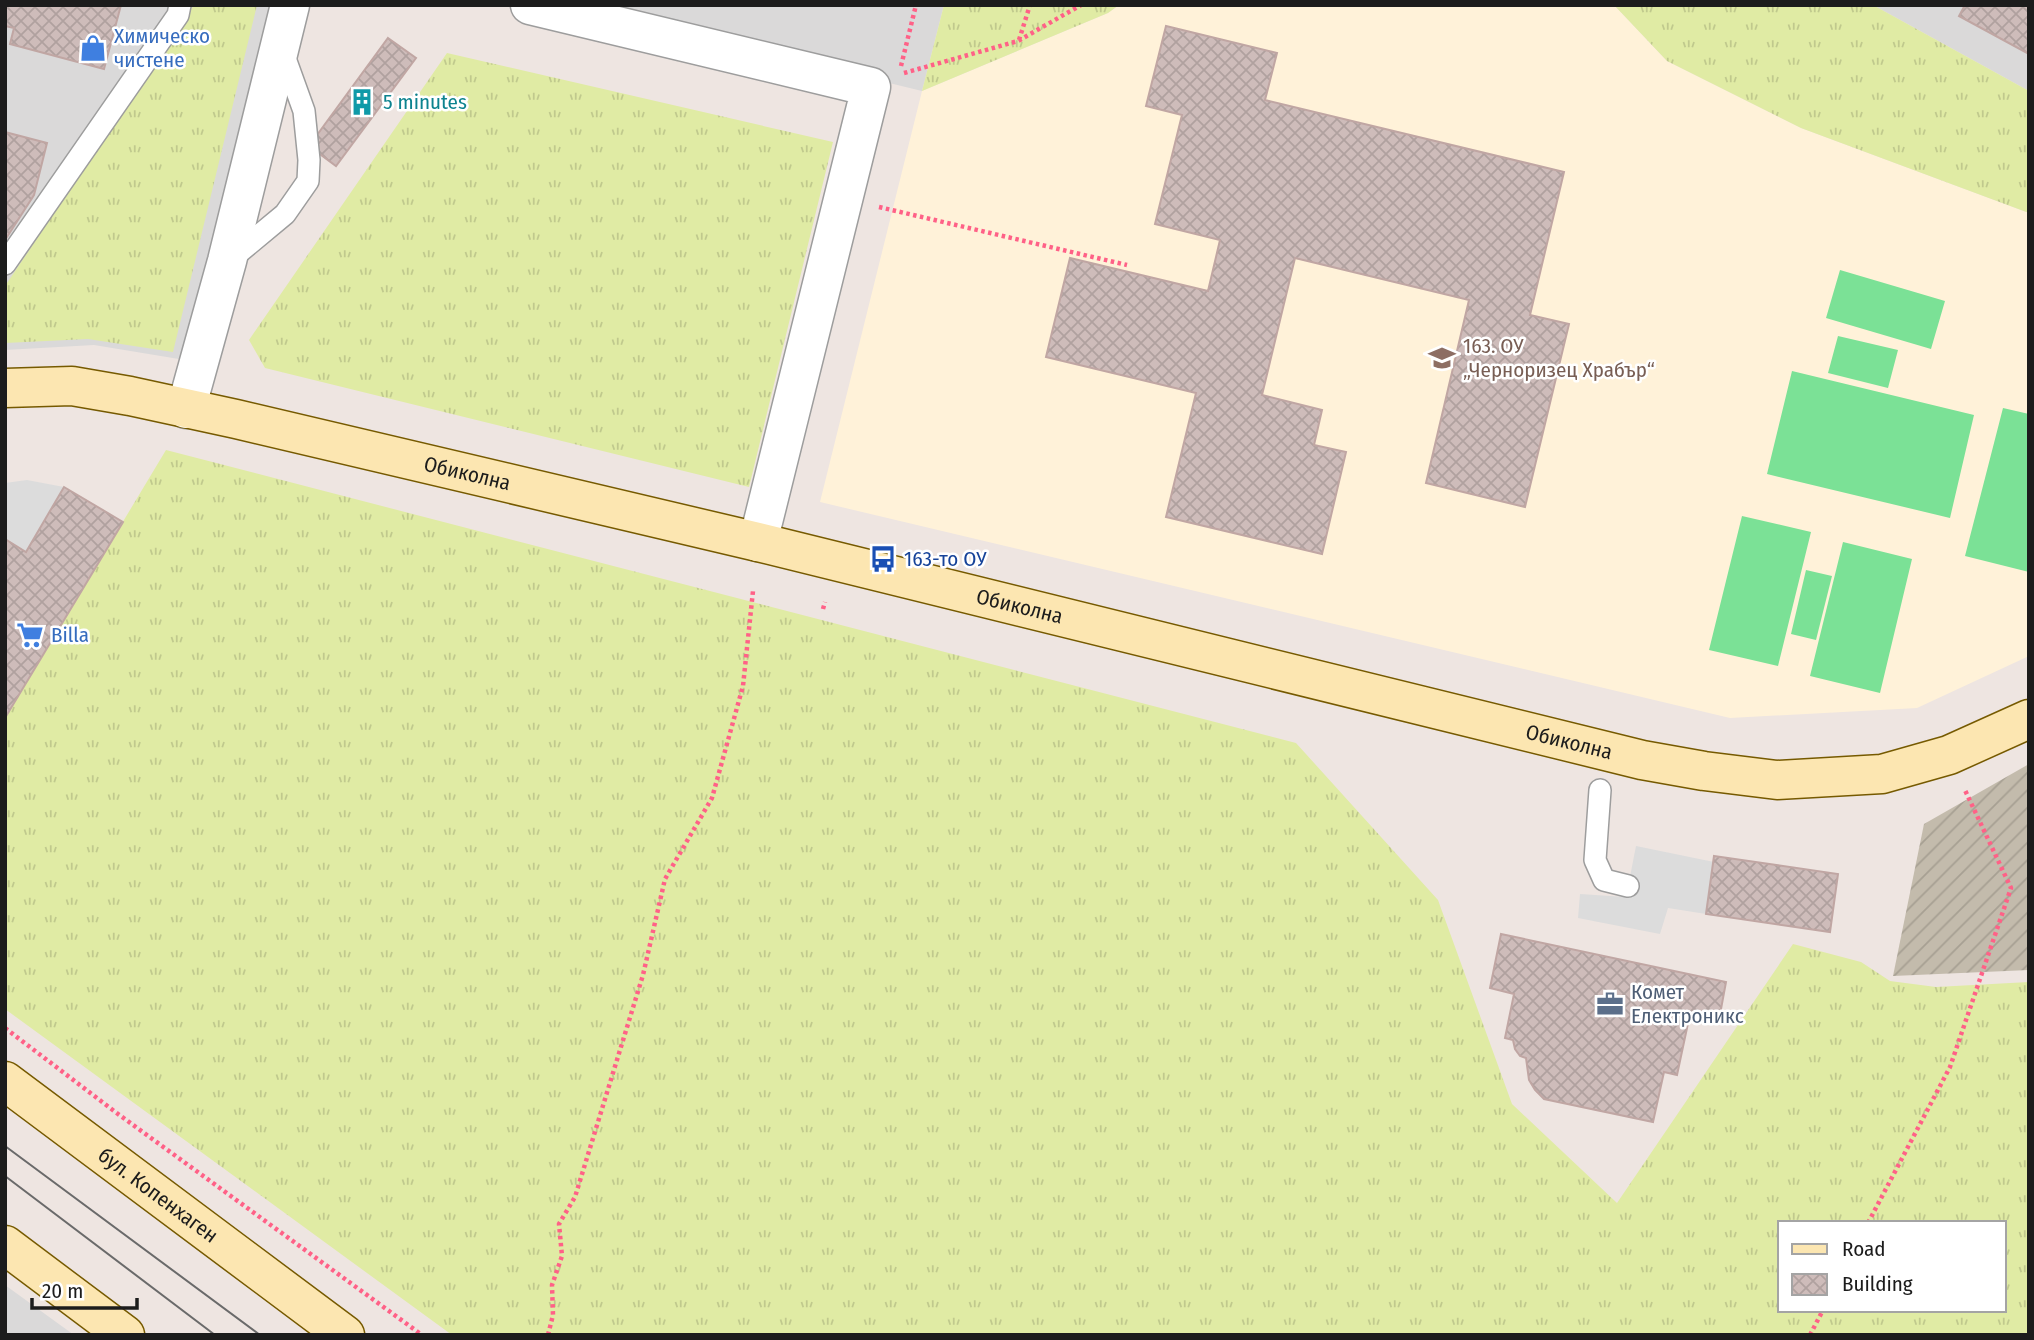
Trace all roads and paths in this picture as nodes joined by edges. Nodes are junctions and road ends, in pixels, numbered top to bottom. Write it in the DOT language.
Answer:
graph roads {
  1 [pos="180,5"];
  2 [pos="290,5"];
  3 [pos="530,5"];
  4 [pos="916,5"];
  5 [pos="1030,5"];
  6 [pos="1081,5"];
  7 [pos="1018,41"];
  8 [pos="280,46"];
  9 [pos="843,199"];
  10 [pos="227,261"];
  11 [pos="5,264"];
  12 [pos="1127,265"];
  13 [pos="5,388"];
  14 [pos="186,409"];
  15 [pos="758,542"];
  16 [pos="753,591"];
  17 [pos="825,602"];
  18 [pos="823,609"];
  19 [pos="2029,719"];
  20 [pos="1949,755"];
  21 [pos="1600,789"];
  22 [pos="1628,886"];
  23 [pos="5,1028"];
  24 [pos="5,1081"];
  25 [pos="1869,1221"];
  26 [pos="5,1245"];
  27 [pos="1822,1312"];
  28 [pos="125,1335"];
  29 [pos="345,1335"];
  30 [pos="422,1335"];
  31 [pos="548,1335"];
  32 [pos="1810,1335"];
  1 -- 11 [label="lane"];
  2 -- 8 [label="street"];
  3 -- 9 [label="street"];
  4 -- 7 [label="path"];
  5 -- 7 [label="path"];
  6 -- 7 [label="path"];
  8 -- 10 [label="street"];
  8 -- 10 [label="lane"];
  9 -- 12 [label="path"];
  9 -- 15 [label="street"];
  10 -- 14 [label="street"];
  13 -- 14 [label="street, Обиколна"];
  14 -- 15 [label="street, Обиколна"];
  15 -- 20 [label="street, Обиколна"];
  16 -- 31 [label="path"];
  17 -- 18 [label="path"];
  19 -- 20 [label="street, Обиколна"];
  20 -- 25 [label="path"];
  21 -- 22 [label="lane"];
  23 -- 30 [label="path"];
  24 -- 29 [label="street, бул. Копенхаген"];
  26 -- 28 [label="street"];
  27 -- 32 [label="path"];
}
